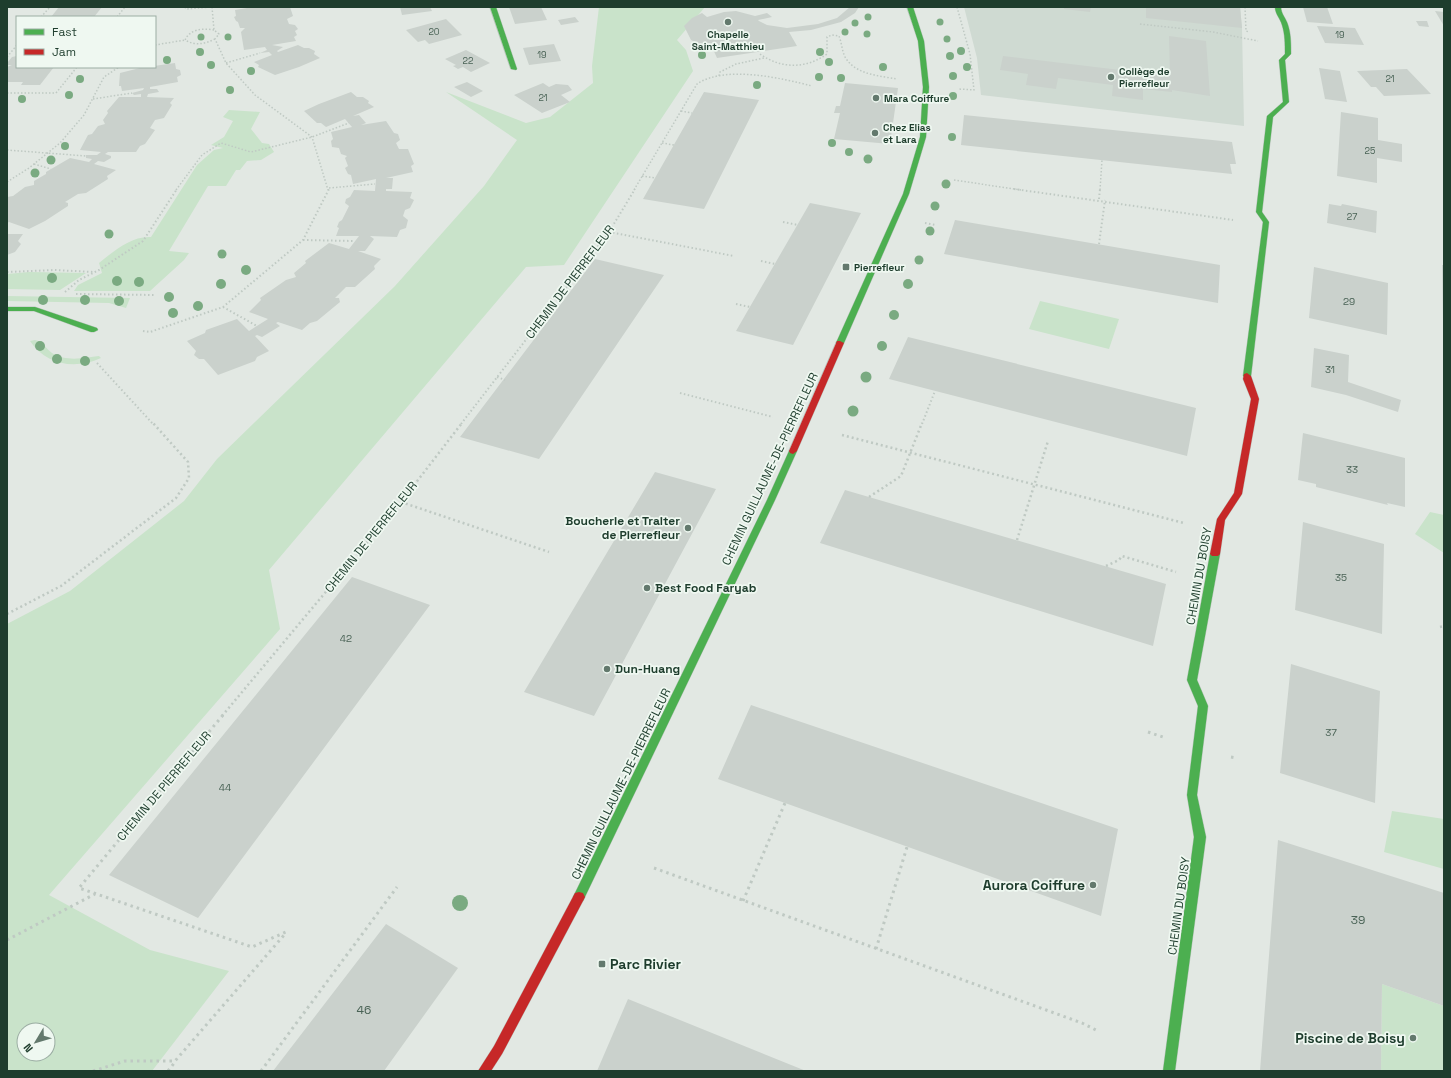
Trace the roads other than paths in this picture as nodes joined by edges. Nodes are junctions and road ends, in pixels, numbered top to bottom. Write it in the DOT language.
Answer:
graph roads {
  1 [pos="493,7"];
  2 [pos="910,7"];
  3 [pos="1278,7"];
  4 [pos="514,69"];
  5 [pos="7,309"];
  6 [pos="94,330"];
  7 [pos="484,1071"];
  8 [pos="1168,1071"];
  1 -- 4 [label="street"];
  2 -- 7 [label="street, CHEMIN GUILLAUME-DE-PIERREFLEUR"];
  3 -- 8 [label="street, CHEMIN DU BOISY"];
  5 -- 6 [label="street"];
}
